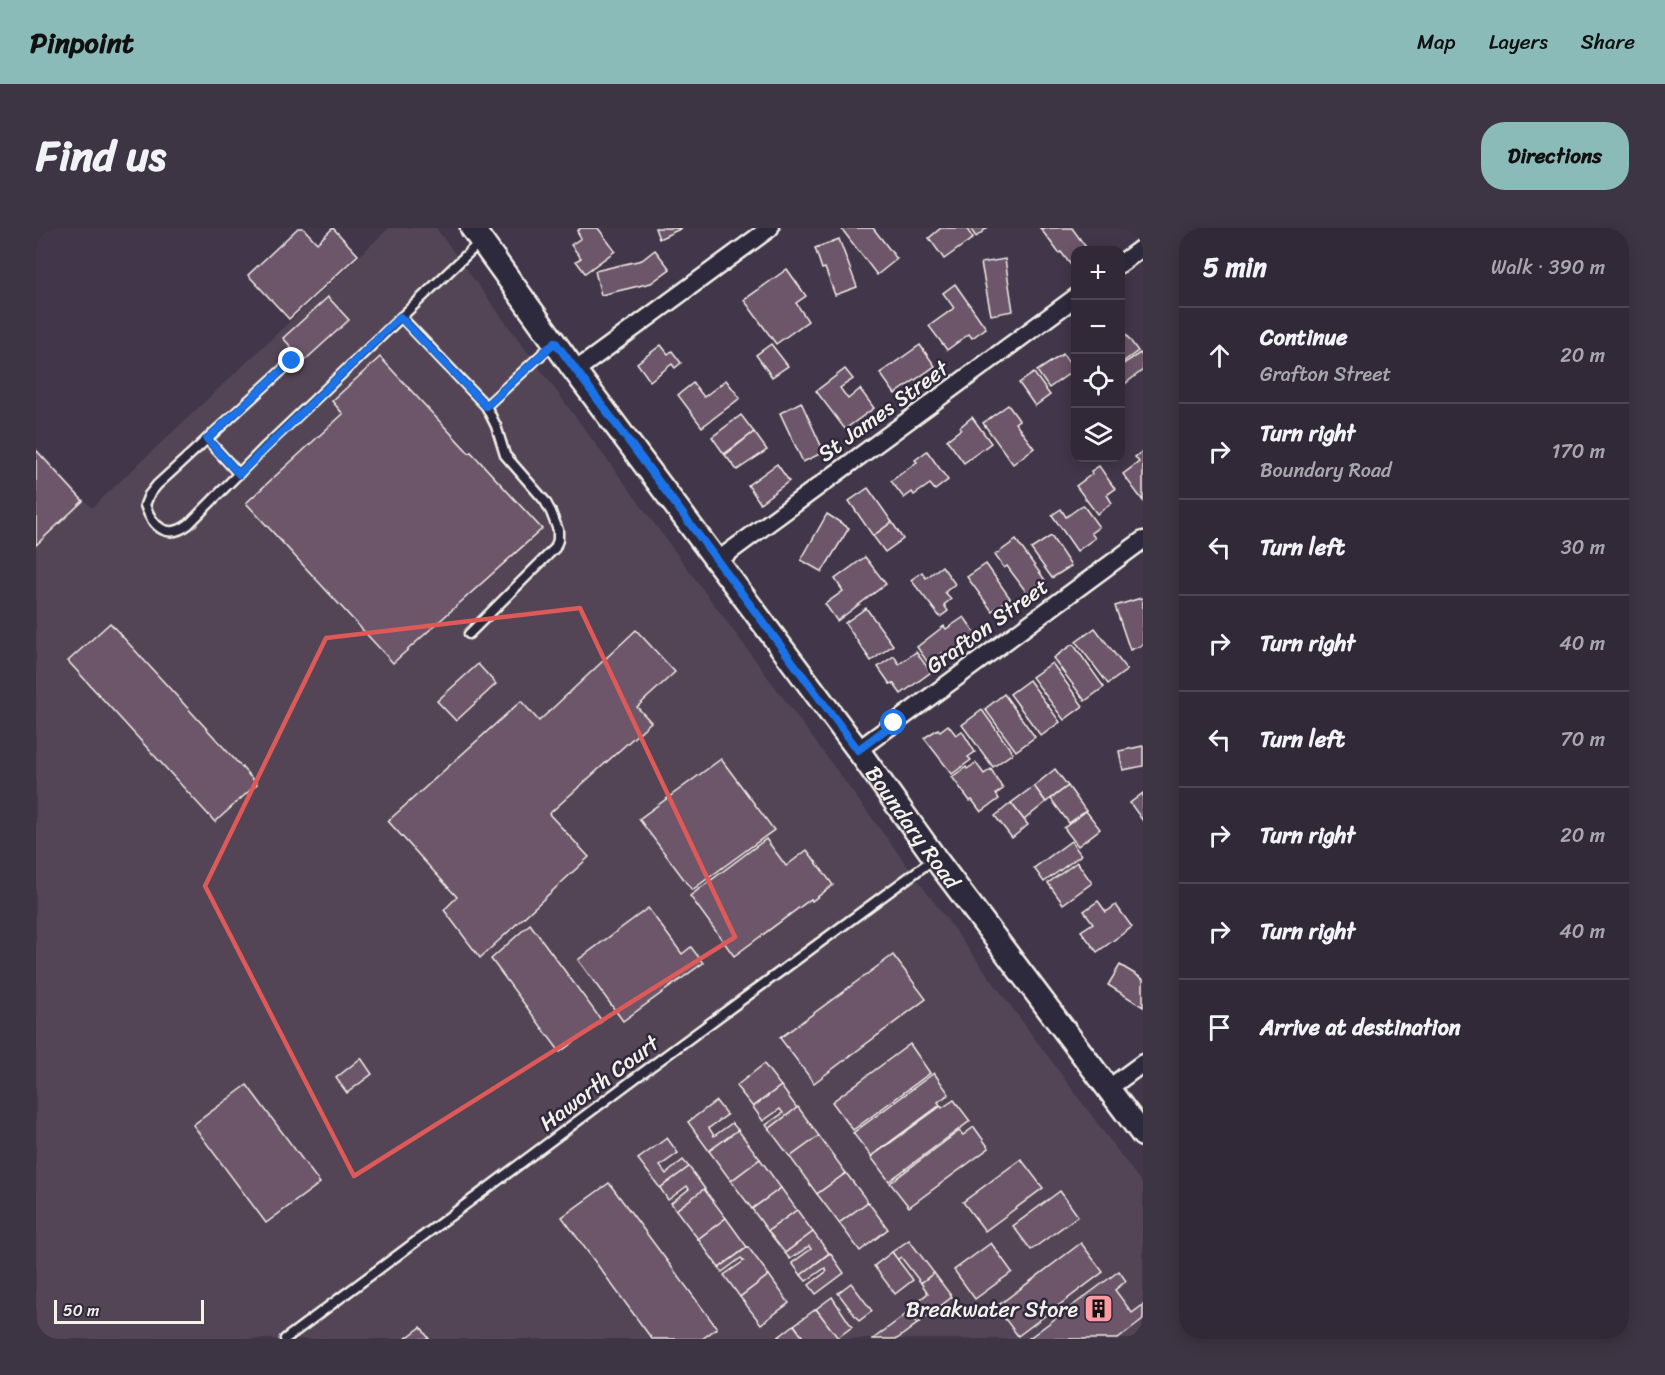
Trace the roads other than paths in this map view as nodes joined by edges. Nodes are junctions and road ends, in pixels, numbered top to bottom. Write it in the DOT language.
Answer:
graph roads {
  1 [pos="770,228"];
  2 [pos="477,234"];
  3 [pos="1143,247"];
  4 [pos="1125,260"];
  5 [pos="1072,300"];
  6 [pos="400,317"];
  7 [pos="555,342"];
  8 [pos="292,361"];
  9 [pos="575,371"];
  10 [pos="486,406"];
  11 [pos="207,439"];
  12 [pos="239,474"];
  13 [pos="1143,540"];
  14 [pos="717,561"];
  15 [pos="469,634"];
  16 [pos="858,750"];
  17 [pos="935,858"];
  18 [pos="1143,1063"];
  19 [pos="1108,1088"];
  20 [pos="1143,1135"];
  21 [pos="285,1339"];
  1 -- 9 [label="street"];
  2 -- 6 [label="lane"];
  2 -- 7 [label="street, Boundary Road"];
  3 -- 4 [label="street"];
  5 -- 14 [label="street, St James Street"];
  6 -- 10 [label="lane"];
  6 -- 12 [label="lane"];
  7 -- 9 [label="street, Boundary Road"];
  7 -- 10 [label="lane"];
  8 -- 11 [label="lane"];
  9 -- 14 [label="street, Boundary Road"];
  10 -- 15 [label="lane"];
  11 -- 12 [label="lane"];
  11 -- 12 [label="lane"];
  13 -- 16 [label="street, Grafton Street"];
  14 -- 16 [label="street, Boundary Road"];
  16 -- 17 [label="street, Boundary Road"];
  17 -- 19 [label="street, Boundary Road"];
  17 -- 21 [label="lane, Haworth Court"];
  18 -- 19 [label="street"];
  19 -- 20 [label="street, Boundary Road"];
}
